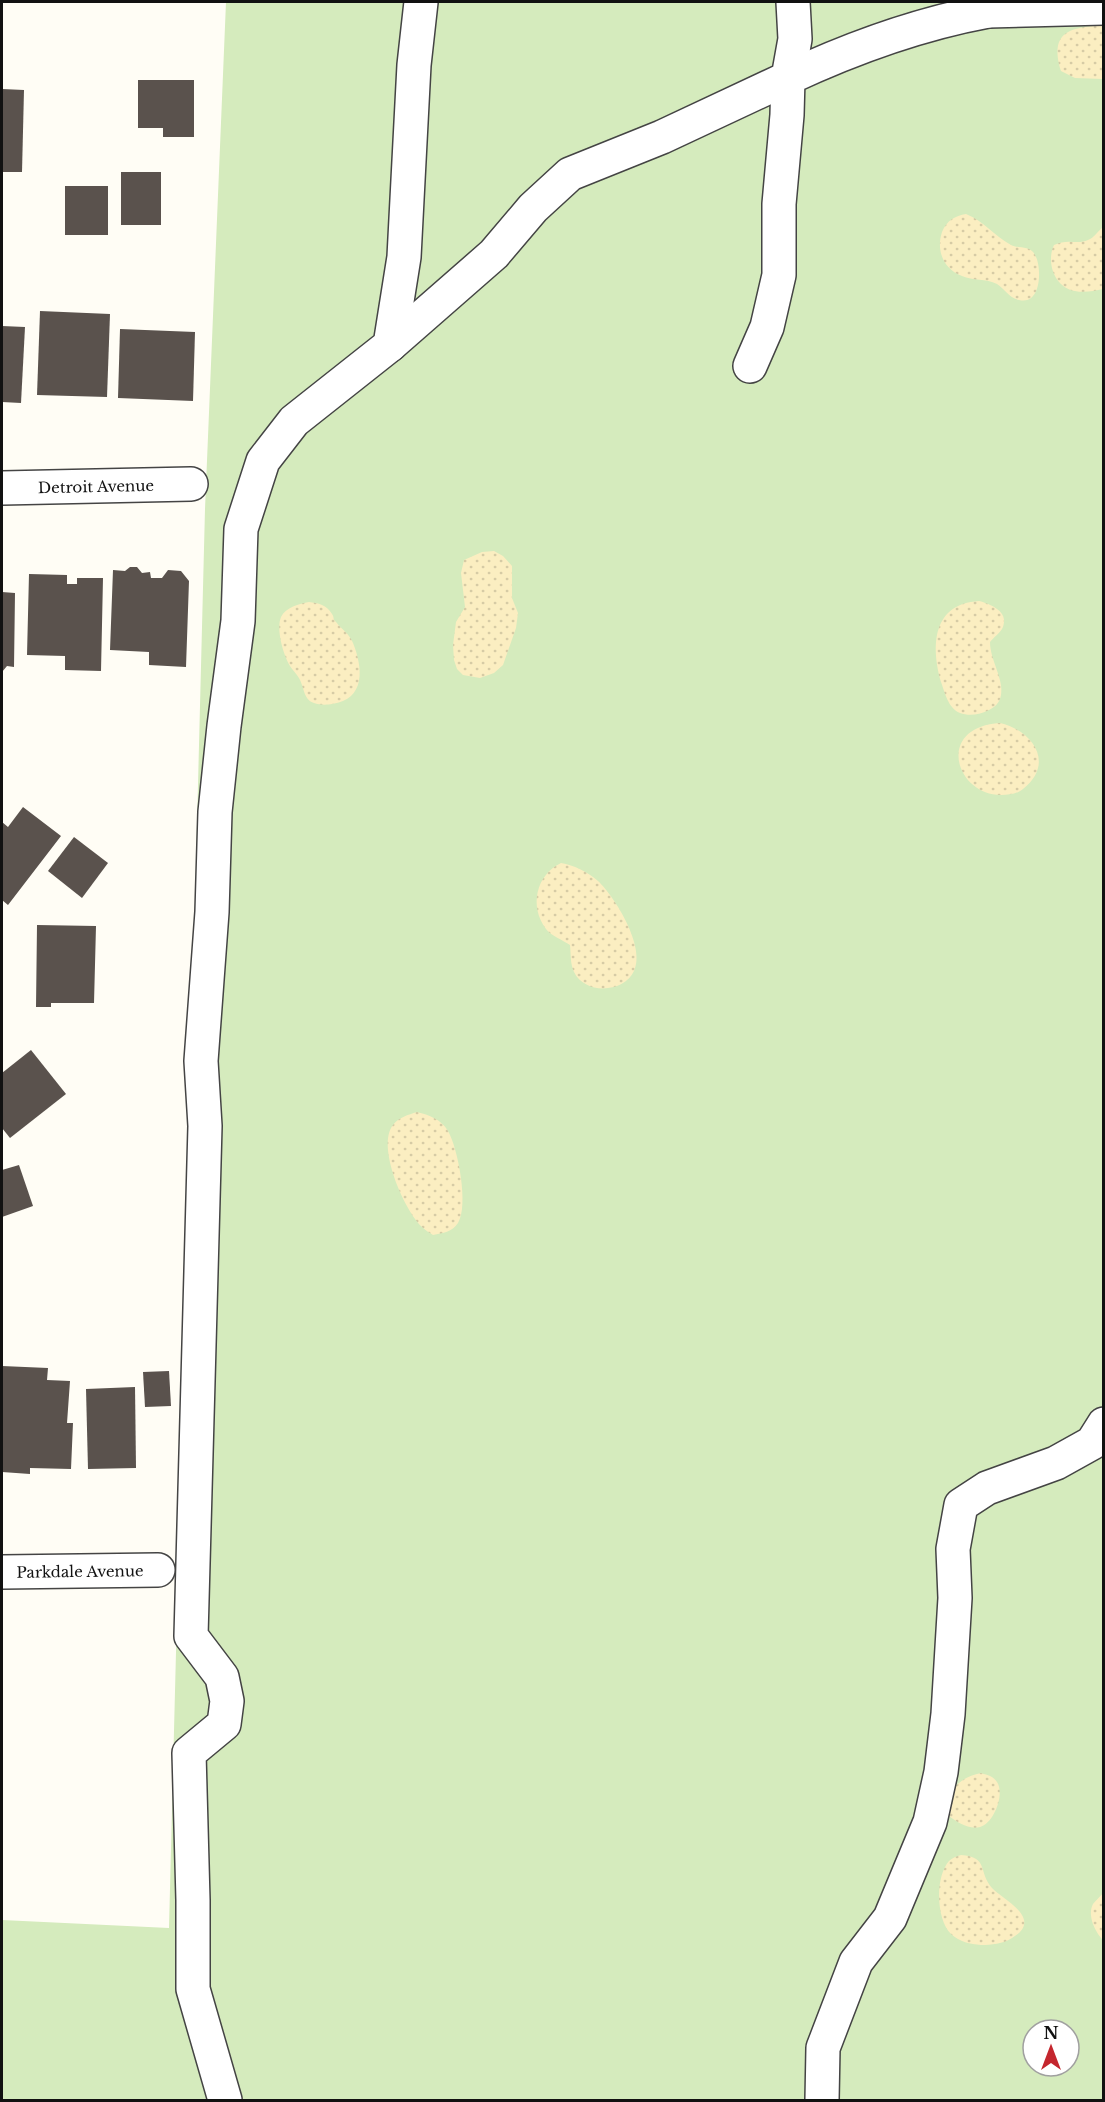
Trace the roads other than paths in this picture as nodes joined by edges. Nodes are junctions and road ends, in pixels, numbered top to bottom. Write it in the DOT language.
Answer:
graph roads {
  1 [pos="421,2"];
  2 [pos="794,2"];
  3 [pos="956,2"];
  4 [pos="1104,8"];
  5 [pos="988,11"];
  6 [pos="788,78"];
  7 [pos="390,345"];
  8 [pos="750,366"];
  9 [pos="191,484"];
  10 [pos="2,488"];
  11 [pos="1104,1424"];
  12 [pos="158,1570"];
  13 [pos="2,1572"];
  14 [pos="225,2100"];
  15 [pos="822,2100"];
  1 -- 7 [label="street"];
  2 -- 6 [label="street"];
  3 -- 5 [label="street"];
  4 -- 5 [label="street"];
  5 -- 6 [label="street"];
  6 -- 7 [label="street"];
  6 -- 8 [label="street"];
  7 -- 14 [label="street"];
  9 -- 10 [label="street, Detroit Avenue"];
  11 -- 15 [label="street"];
  12 -- 13 [label="street, Parkdale Avenue"];
}
